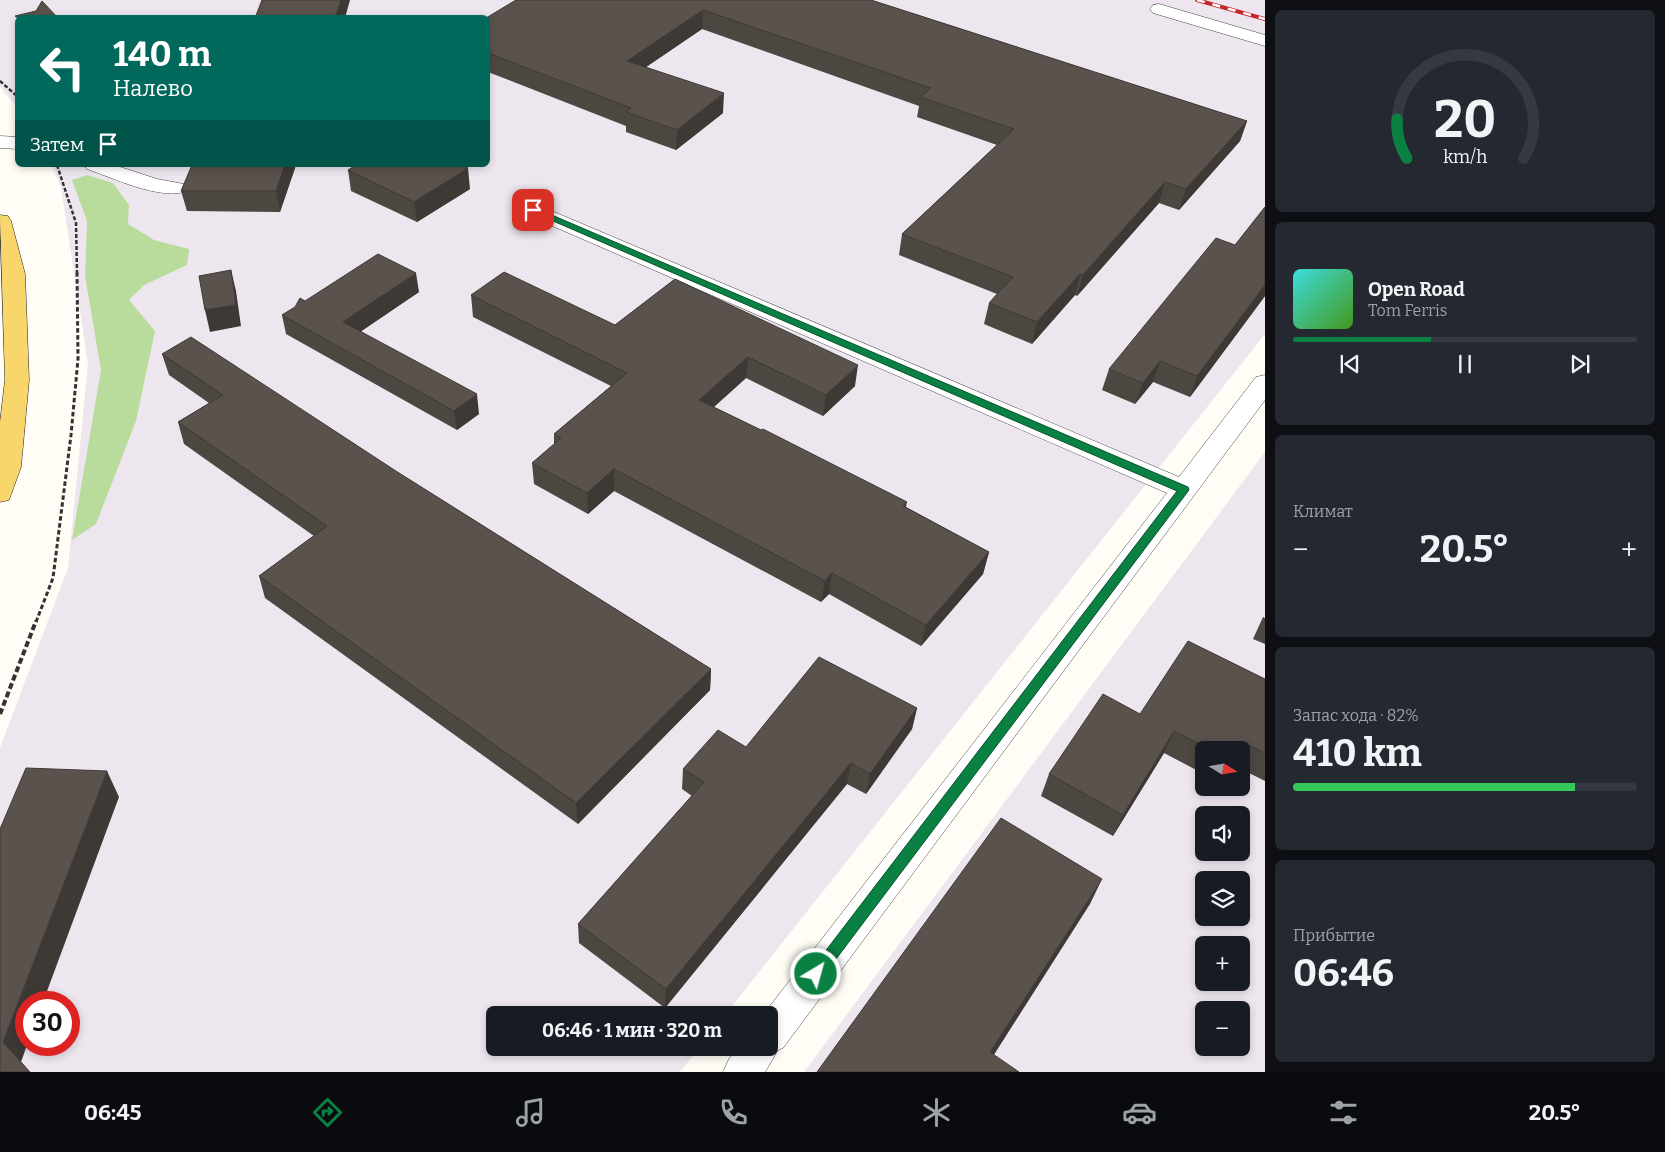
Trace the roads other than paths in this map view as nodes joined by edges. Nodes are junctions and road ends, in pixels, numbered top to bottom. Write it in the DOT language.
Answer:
graph roads {
  1 [pos="1159,9"];
  2 [pos="1265,41"];
  3 [pos="0,142"];
  4 [pos="15,143"];
  5 [pos="100,167"];
  6 [pos="177,188"];
  7 [pos="533,210"];
  8 [pos="0,221"];
  9 [pos="1265,382"];
  10 [pos="1184,490"];
  11 [pos="0,493"];
  12 [pos="778,1024"];
  13 [pos="754,1056"];
  14 [pos="742,1072"];
  1 -- 2 [label="street"];
  3 -- 4 [label="street"];
  5 -- 6 [label="street"];
  7 -- 10 [label="street"];
  8 -- 11 [label="main road"];
  9 -- 10 [label="street"];
  10 -- 12 [label="street"];
  13 -- 14 [label="street"];
}
